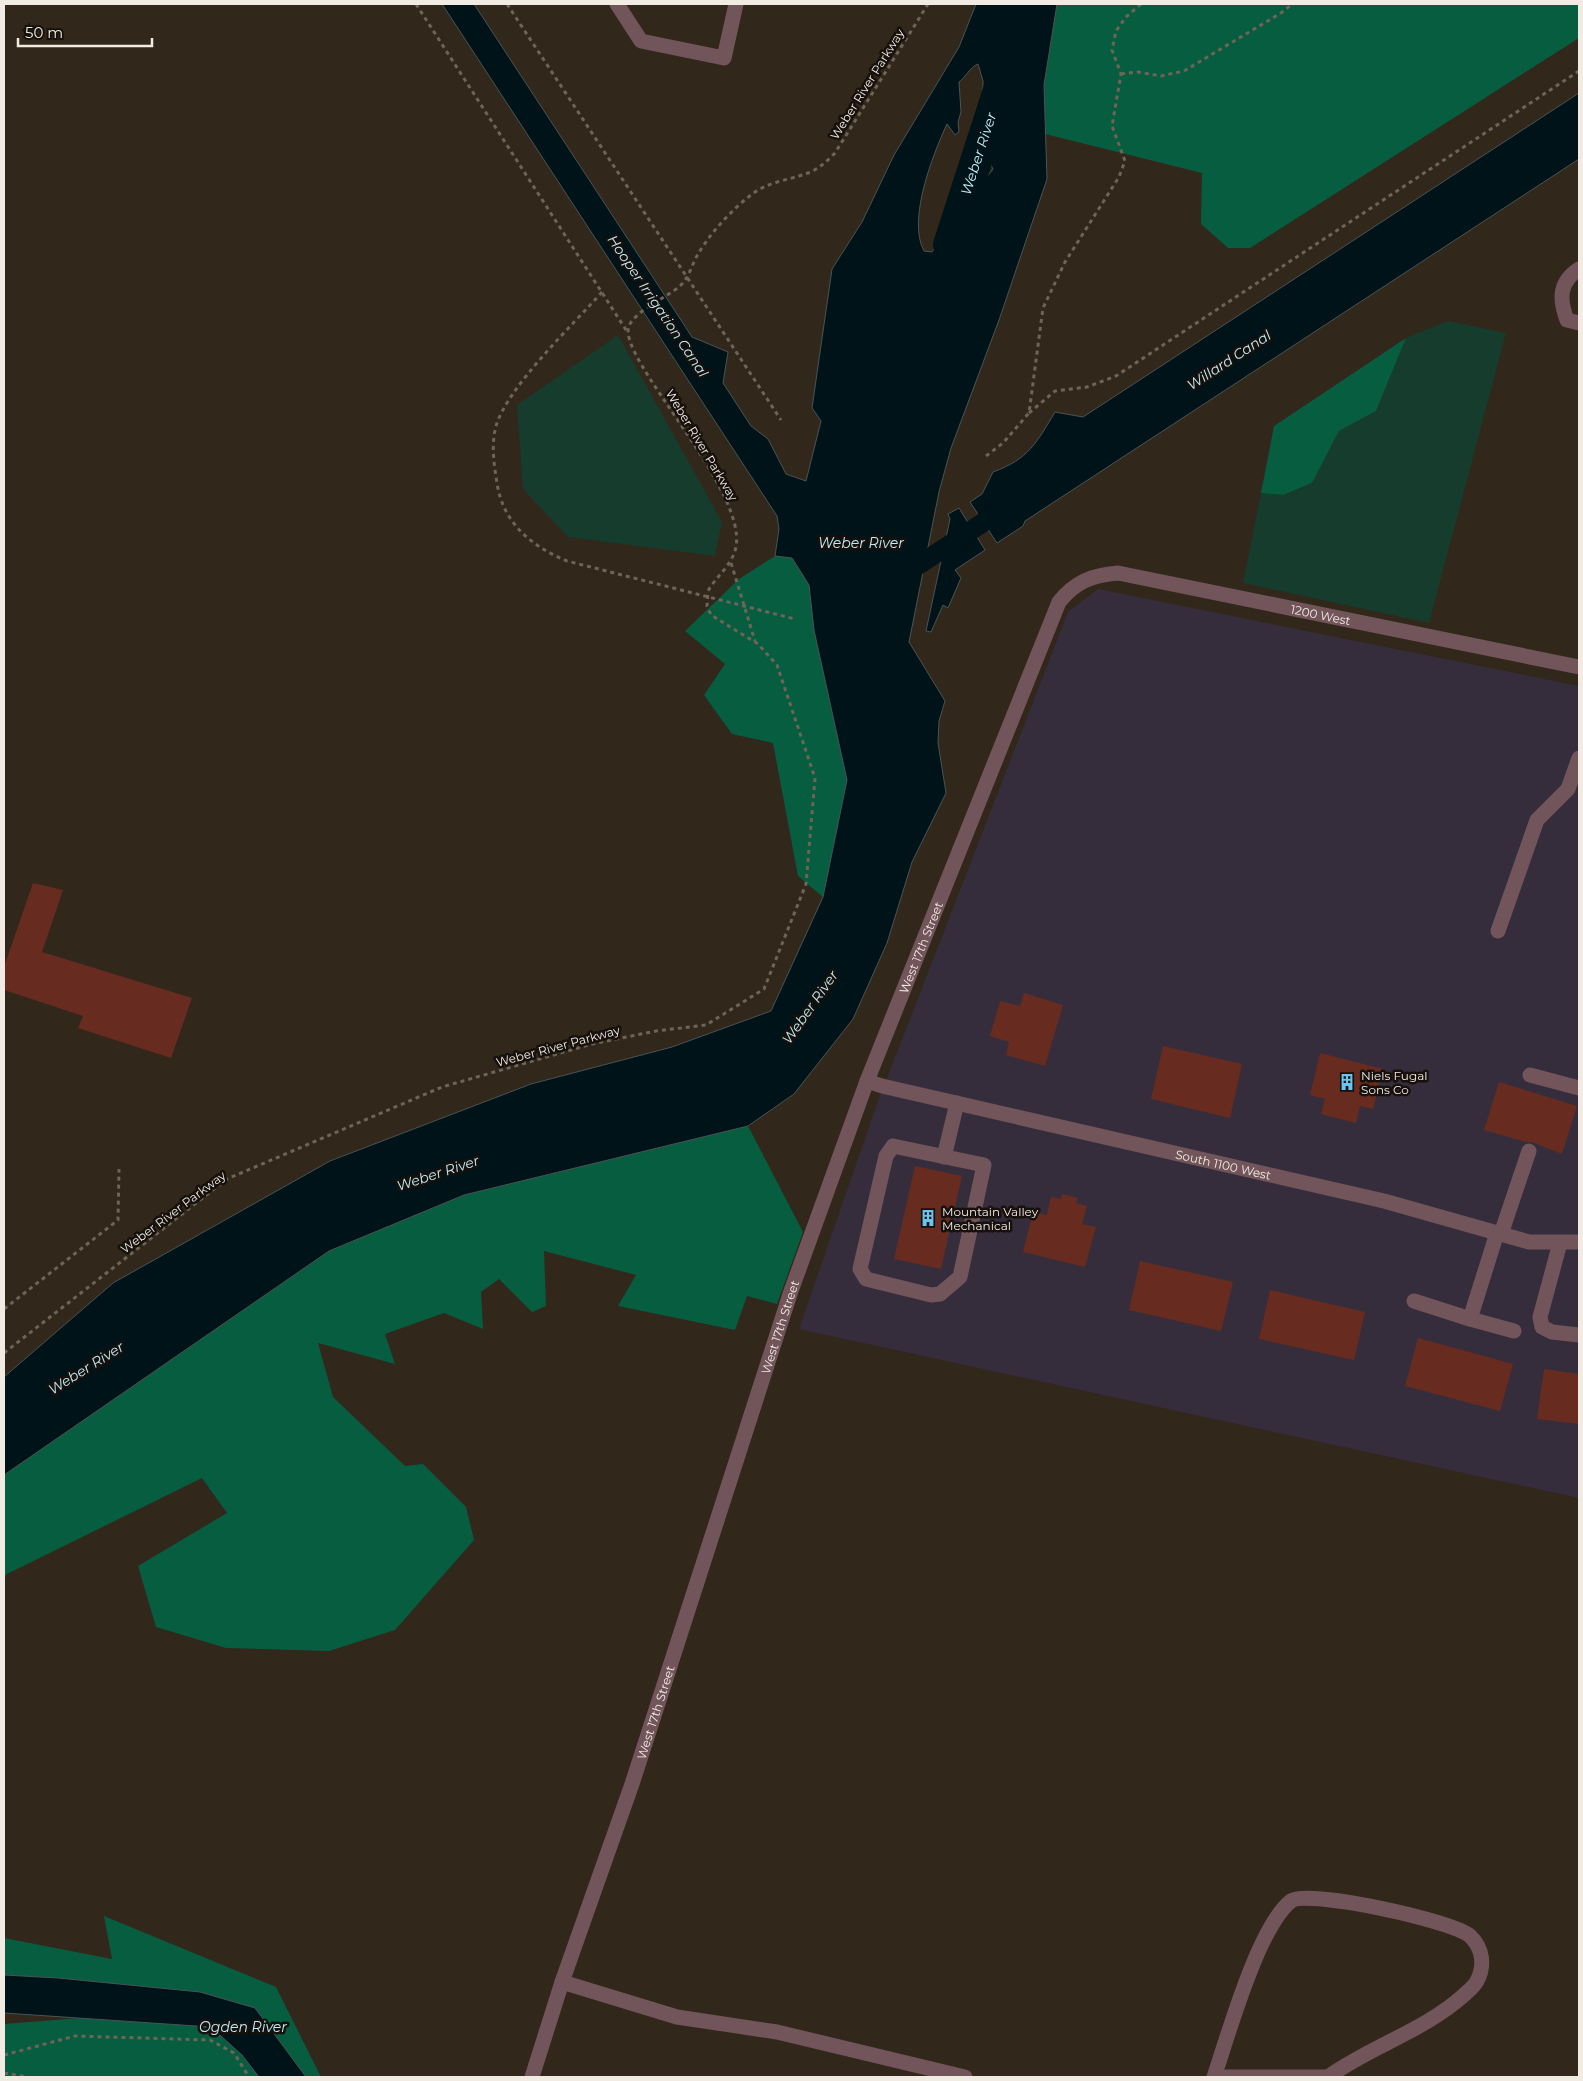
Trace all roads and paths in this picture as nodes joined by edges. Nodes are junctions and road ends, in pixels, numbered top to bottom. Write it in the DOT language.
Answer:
graph roads {
  1 [pos="416,4"];
  2 [pos="507,4"];
  3 [pos="617,4"];
  4 [pos="736,4"];
  5 [pos="928,4"];
  6 [pos="1141,4"];
  7 [pos="1292,4"];
  8 [pos="1579,71"];
  9 [pos="1121,74"];
  10 [pos="1579,269"];
  11 [pos="686,278"];
  12 [pos="602,292"];
  13 [pos="1573,321"];
  14 [pos="628,333"];
  15 [pos="1030,413"];
  16 [pos="781,420"];
  17 [pos="986,456"];
  18 [pos="730,563"];
  19 [pos="1067,593"];
  20 [pos="708,597"];
  21 [pos="744,606"];
  22 [pos="794,619"];
  23 [pos="755,642"];
  24 [pos="1579,667"];
  25 [pos="1579,758"];
  26 [pos="1498,931"];
  27 [pos="1530,1075"];
  28 [pos="867,1081"];
  29 [pos="1579,1088"];
  30 [pos="957,1103"];
  31 [pos="1529,1151"];
  32 [pos="944,1156"];
  33 [pos="119,1169"];
  34 [pos="1499,1234"];
  35 [pos="1579,1242"];
  36 [pos="1560,1243"];
  37 [pos="1414,1301"];
  38 [pos="4,1309"];
  39 [pos="1470,1318"];
  40 [pos="1514,1331"];
  41 [pos="1579,1335"];
  42 [pos="4,1353"];
  43 [pos="562,1982"];
  44 [pos="4,2055"];
  45 [pos="4,2073"];
  46 [pos="28,2077"];
  47 [pos="249,2077"];
  48 [pos="532,2077"];
  49 [pos="965,2077"];
  50 [pos="1214,2077"];
  51 [pos="1226,2077"];
  52 [pos="1329,2077"];
  1 -- 12 [label="path"];
  2 -- 11 [label="path"];
  3 -- 4 [label="street"];
  5 -- 11 [label="path, Weber River Parkway"];
  6 -- 9 [label="path"];
  7 -- 9 [label="path"];
  8 -- 15 [label="path"];
  9 -- 15 [label="path"];
  10 -- 13 [label="street"];
  11 -- 14 [label="path, Weber River Parkway"];
  11 -- 16 [label="path"];
  12 -- 14 [label="path"];
  12 -- 20 [label="path"];
  14 -- 18 [label="path, Weber River Parkway"];
  15 -- 17 [label="path"];
  18 -- 20 [label="path, Weber River Parkway"];
  18 -- 21 [label="path"];
  19 -- 24 [label="street, 1200 West"];
  19 -- 28 [label="street, West 17th Street"];
  20 -- 21 [label="path"];
  20 -- 23 [label="path, Weber River Parkway"];
  21 -- 22 [label="path"];
  21 -- 23 [label="path"];
  23 -- 42 [label="path, Weber River Parkway"];
  25 -- 26 [label="street"];
  27 -- 29 [label="street"];
  28 -- 30 [label="street, South 1100 West"];
  28 -- 43 [label="street, West 17th Street"];
  30 -- 32 [label="street"];
  30 -- 34 [label="street, South 1100 West"];
  31 -- 34 [label="street"];
  32 -- 32 [label="street"];
  33 -- 38 [label="path"];
  34 -- 36 [label="street, South 1100 West"];
  34 -- 39 [label="street"];
  35 -- 36 [label="street, South 1100 West"];
  36 -- 41 [label="street"];
  37 -- 39 [label="street"];
  39 -- 40 [label="street"];
  43 -- 48 [label="street, West 17th Street"];
  43 -- 49 [label="street"];
  44 -- 47 [label="path"];
  45 -- 46 [label="path"];
  50 -- 52 [label="street"];
  51 -- 52 [label="street"];
}
